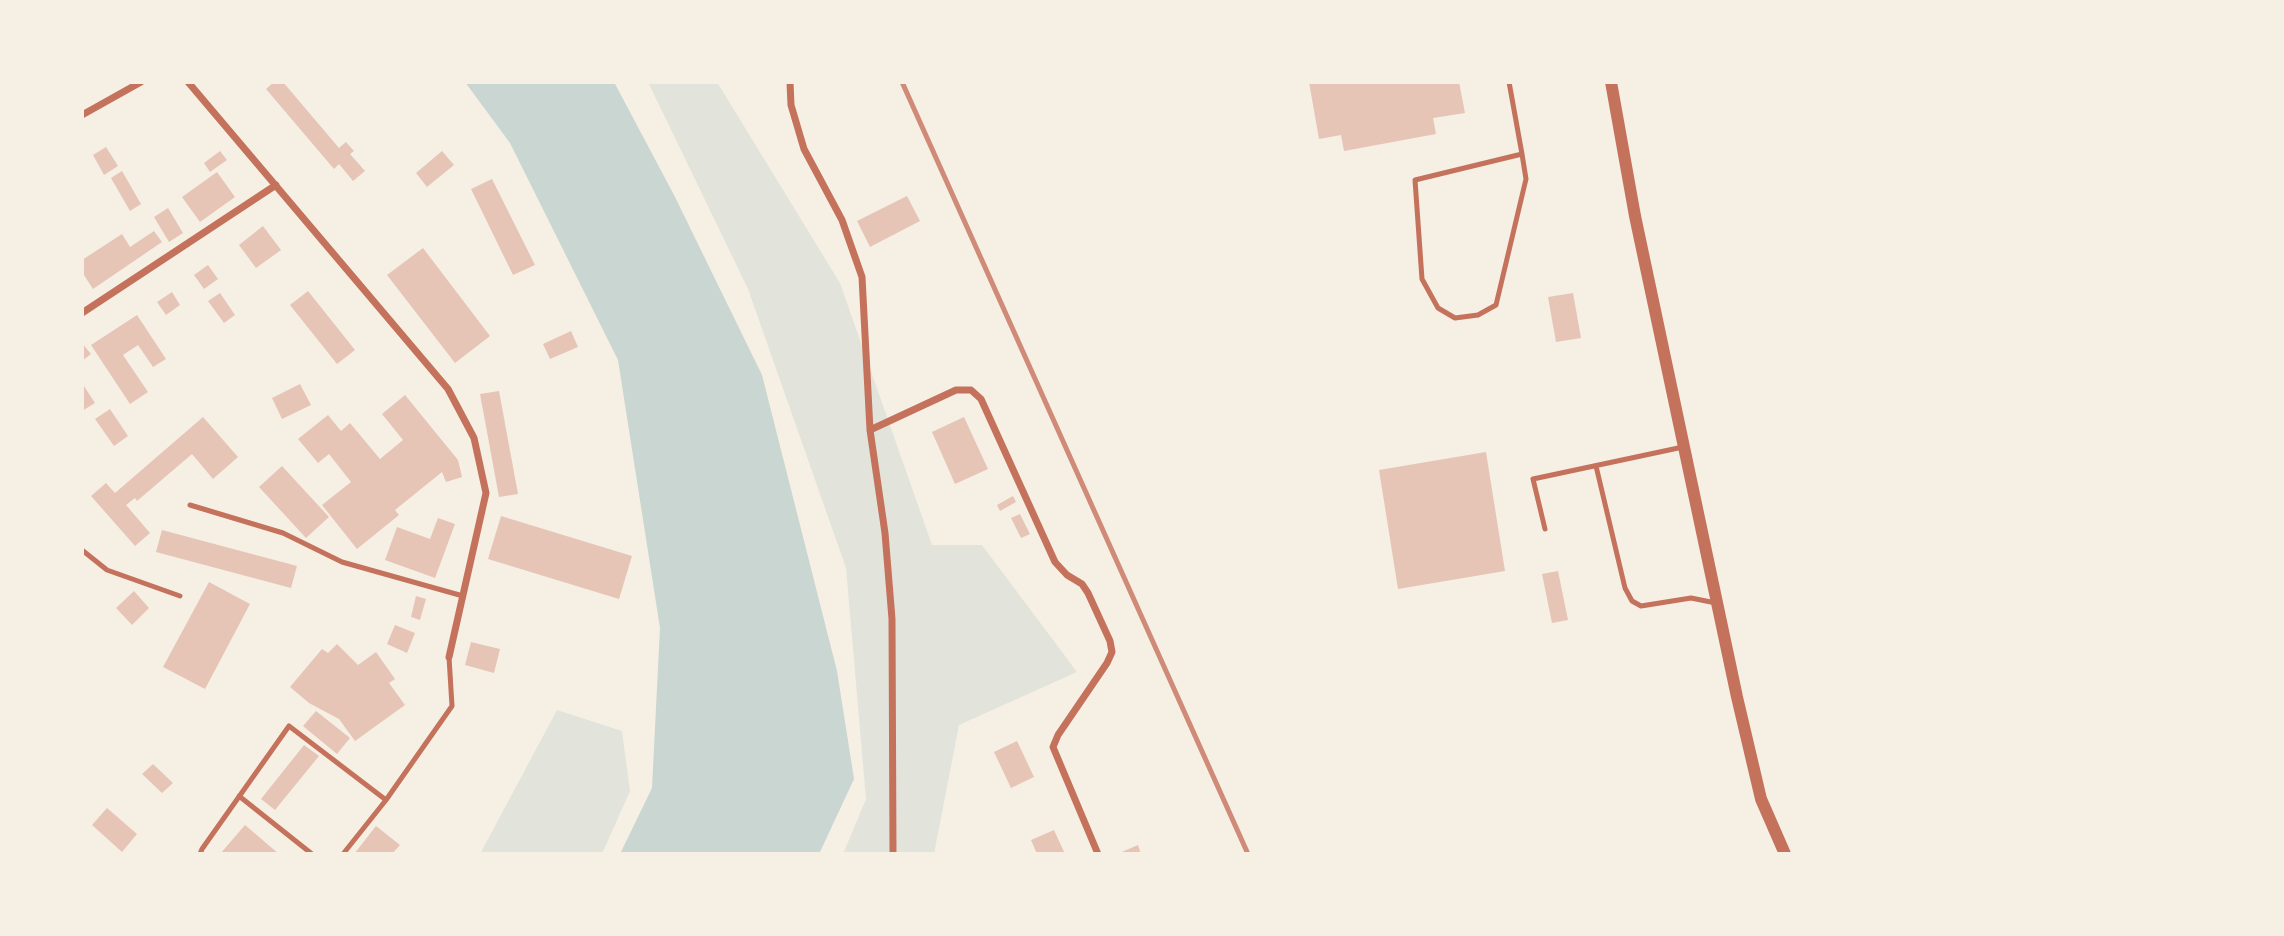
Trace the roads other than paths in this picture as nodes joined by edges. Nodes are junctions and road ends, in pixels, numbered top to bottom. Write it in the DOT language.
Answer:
graph roads {
  1 [pos="141,82"];
  2 [pos="188,82"];
  3 [pos="790,82"];
  4 [pos="1509,82"];
  5 [pos="1611,82"];
  6 [pos="82,116"];
  7 [pos="1522,154"];
  8 [pos="276,185"];
  9 [pos="82,313"];
  10 [pos="870,430"];
  11 [pos="1683,447"];
  12 [pos="1596,466"];
  13 [pos="190,505"];
  14 [pos="1545,529"];
  15 [pos="82,550"];
  16 [pos="180,596"];
  17 [pos="463,596"];
  18 [pos="1716,603"];
  19 [pos="449,657"];
  20 [pos="239,796"];
  21 [pos="386,800"];
  22 [pos="200,854"];
  23 [pos="312,854"];
  24 [pos="343,854"];
  25 [pos="893,854"];
  26 [pos="1098,854"];
  27 [pos="1784,854"];
  1 -- 6 [label="street"];
  2 -- 8 [label="street"];
  3 -- 10 [label="street"];
  4 -- 7 [label="lane"];
  5 -- 11 [label="street"];
  7 -- 7 [label="lane"];
  8 -- 9 [label="street"];
  8 -- 17 [label="street"];
  10 -- 25 [label="street"];
  10 -- 26 [label="street"];
  11 -- 12 [label="lane"];
  11 -- 18 [label="street"];
  12 -- 14 [label="lane"];
  12 -- 18 [label="lane"];
  13 -- 17 [label="lane"];
  15 -- 16 [label="lane"];
  17 -- 19 [label="street"];
  18 -- 27 [label="street"];
  19 -- 21 [label="lane"];
  20 -- 21 [label="lane"];
  20 -- 22 [label="lane"];
  20 -- 23 [label="lane"];
  21 -- 24 [label="lane"];
}
